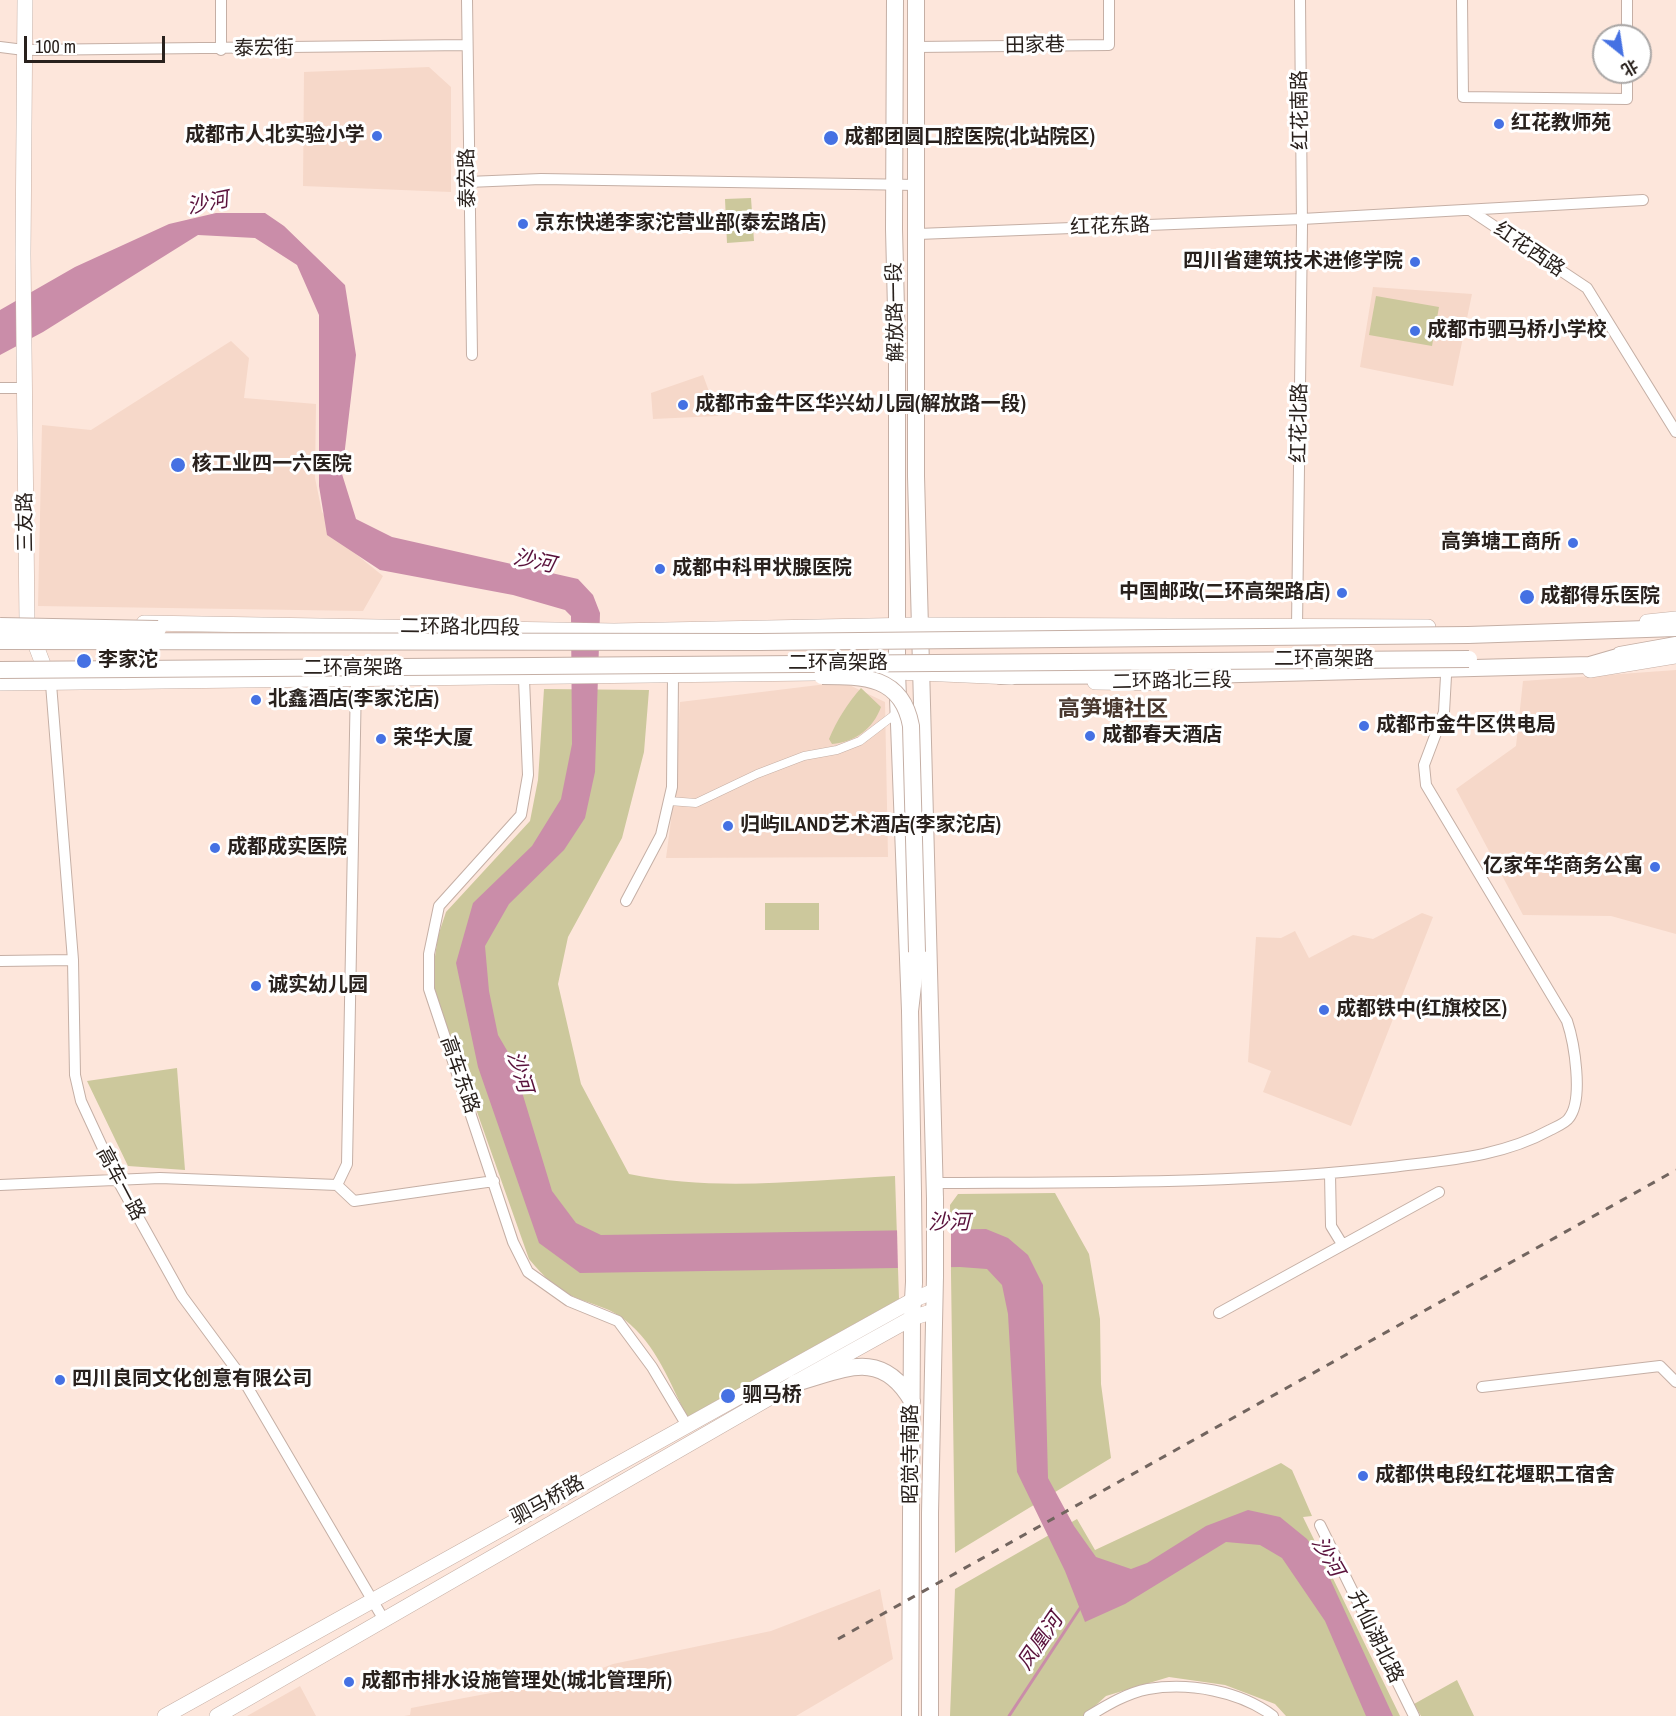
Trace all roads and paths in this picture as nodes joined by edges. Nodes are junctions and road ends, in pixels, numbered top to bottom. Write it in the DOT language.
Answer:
graph roads {
  1 [pos="25,0"];
  2 [pos="221,0"];
  3 [pos="467,0"];
  4 [pos="896,0"];
  5 [pos="916,0"];
  6 [pos="1109,0"];
  7 [pos="1300,0"];
  8 [pos="1462,0"];
  9 [pos="1627,0"];
  10 [pos="1627,24"];
  11 [pos="467,45"];
  12 [pos="0,47"];
  13 [pos="916,47"];
  14 [pos="24,50"];
  15 [pos="221,50"];
  16 [pos="1627,84"];
  17 [pos="468,182"];
  18 [pos="895,183"];
  19 [pos="917,185"];
  20 [pos="1643,200"];
  21 [pos="1470,210"];
  22 [pos="1302,219"];
  23 [pos="918,234"];
  24 [pos="472,355"];
  25 [pos="0,388"];
  26 [pos="25,388"];
  27 [pos="1676,432"];
  28 [pos="1676,619"];
  29 [pos="27,622"];
  30 [pos="0,624"];
  31 [pos="897,625"];
  32 [pos="920,625"];
  33 [pos="1297,627"];
  34 [pos="1676,628"];
  35 [pos="206,640"];
  36 [pos="0,641"];
  37 [pos="1676,645"];
  38 [pos="1628,654"];
  39 [pos="1676,656"];
  40 [pos="702,666"];
  41 [pos="0,670"];
  42 [pos="118,671"];
  43 [pos="897,672"];
  44 [pos="919,672"];
  45 [pos="0,675"];
  46 [pos="673,675"];
  47 [pos="1001,676"];
  48 [pos="1446,676"];
  49 [pos="524,679"];
  50 [pos="356,680"];
  51 [pos="0,683"];
  52 [pos="51,684"];
  53 [pos="898,712"];
  54 [pos="669,801"];
  55 [pos="626,901"];
  56 [pos="73,960"];
  57 [pos="0,961"];
  58 [pos="910,1011"];
  59 [pos="1330,1174"];
  60 [pos="118,1181"];
  61 [pos="494,1181"];
  62 [pos="0,1185"];
  63 [pos="337,1185"];
  64 [pos="935,1191"];
  65 [pos="1439,1192"];
  66 [pos="1342,1244"];
  67 [pos="935,1283"];
  68 [pos="913,1300"];
  69 [pos="934,1311"];
  70 [pos="1218,1313"];
  71 [pos="912,1318"];
  72 [pos="1676,1382"];
  73 [pos="795,1383"];
  74 [pos="1482,1388"];
  75 [pos="912,1401"];
  76 [pos="686,1425"];
  77 [pos="1320,1525"];
  78 [pos="371,1599"];
  79 [pos="384,1620"];
  80 [pos="165,1716"];
  81 [pos="217,1716"];
  82 [pos="910,1716"];
  83 [pos="930,1716"];
  84 [pos="1089,1716"];
  85 [pos="1273,1716"];
  86 [pos="1414,1716"];
  1 -- 14 [label="main road"];
  2 -- 15 [label="street"];
  3 -- 11 [label="street, 泰宏路"];
  4 -- 18 [label="main road, 解放路一段"];
  5 -- 13 [label="main road, 解放路一段"];
  6 -- 13 [label="street, 田家巷"];
  7 -- 22 [label="street, 红花南路"];
  8 -- 16 [label="street"];
  9 -- 10 [label="street"];
  11 -- 15 [label="street, 泰宏街"];
  11 -- 17 [label="street, 泰宏路"];
  12 -- 14 [label="street, 泰宏街"];
  13 -- 19 [label="main road, 解放路一段"];
  14 -- 15 [label="street, 泰宏街"];
  14 -- 26 [label="main road, 三友路"];
  17 -- 18 [label="street"];
  17 -- 24 [label="street, 泰宏路"];
  18 -- 19 [label="street"];
  18 -- 31 [label="main road, 解放路一段"];
  19 -- 23 [label="main road, 解放路一段"];
  20 -- 21 [label="street"];
  21 -- 22 [label="street"];
  21 -- 27 [label="street, 红花西路"];
  22 -- 23 [label="street, 红花东路"];
  22 -- 33 [label="street, 红花北路"];
  23 -- 32 [label="main road, 解放路一段"];
  25 -- 26 [label="street"];
  26 -- 29 [label="main road, 三友路"];
  28 -- 33 [label="main road"];
  29 -- 30 [label="main road, 二环路北四段"];
  29 -- 31 [label="main road, 二环路北四段"];
  29 -- 52 [label="main road, 三友路"];
  30 -- 35 [label="main road, bridge"];
  31 -- 32 [label="main road, 二环路北四段"];
  31 -- 43 [label="main road, 解放路一段"];
  32 -- 33 [label="main road"];
  32 -- 44 [label="main road, 解放路一段"];
  34 -- 35 [label="main road, 二环高架路, bridge"];
  35 -- 36 [label="main road, 二环高架路, bridge"];
  37 -- 38 [label="main road, 二环高架路"];
  38 -- 40 [label="main road, 二环高架路, bridge"];
  38 -- 47 [label="main road"];
  39 -- 48 [label="main road, 二环路北三段"];
  40 -- 42 [label="main road, 二环高架路, bridge"];
  40 -- 58 [label="main road, bridge"];
  41 -- 42 [label="main road, 二环高架路, bridge"];
  42 -- 45 [label="main road, bridge"];
  43 -- 44 [label="main road"];
  43 -- 46 [label="main road"];
  43 -- 53 [label="main road, 解放路一段"];
  44 -- 47 [label="main road, 二环路北三段"];
  44 -- 64 [label="main road, 解放路一段"];
  46 -- 49 [label="main road"];
  46 -- 54 [label="street"];
  47 -- 48 [label="main road, 二环路北三段"];
  48 -- 59 [label="street"];
  49 -- 50 [label="main road"];
  49 -- 61 [label="street, 高车东路"];
  50 -- 52 [label="main road"];
  50 -- 63 [label="street"];
  51 -- 52 [label="main road"];
  52 -- 56 [label="street, 高车一路"];
  53 -- 54 [label="street"];
  53 -- 58 [label="main road, 解放路一段"];
  54 -- 55 [label="street"];
  56 -- 57 [label="street"];
  56 -- 60 [label="street, 高车一路"];
  58 -- 68 [label="main road, 昭觉寺南路, bridge"];
  59 -- 64 [label="street"];
  59 -- 66 [label="street"];
  60 -- 62 [label="street"];
  60 -- 63 [label="street"];
  60 -- 78 [label="street, 高车一路"];
  61 -- 63 [label="street"];
  61 -- 76 [label="street, 高车东路"];
  64 -- 67 [label="main road, 昭觉寺南路, bridge"];
  65 -- 66 [label="street"];
  66 -- 70 [label="street"];
  67 -- 68 [label="main road, 驷马桥路"];
  67 -- 69 [label="main road, 昭觉寺南路"];
  68 -- 71 [label="main road, 昭觉寺南路"];
  68 -- 76 [label="main road, 驷马桥路"];
  69 -- 71 [label="main road, 驷马桥路"];
  69 -- 83 [label="main road, 昭觉寺南路"];
  71 -- 73 [label="main road, 驷马桥路"];
  71 -- 75 [label="main road, 昭觉寺南路"];
  72 -- 74 [label="street"];
  73 -- 75 [label="main road"];
  73 -- 79 [label="main road, 驷马桥路"];
  75 -- 82 [label="main road, 昭觉寺南路"];
  76 -- 78 [label="main road, 驷马桥路"];
  77 -- 86 [label="street, 升仙湖北路"];
  78 -- 79 [label="street, 高车一路"];
  78 -- 80 [label="main road, 驷马桥路"];
  79 -- 81 [label="main road, 驷马桥路"];
  84 -- 85 [label="street"];
}
